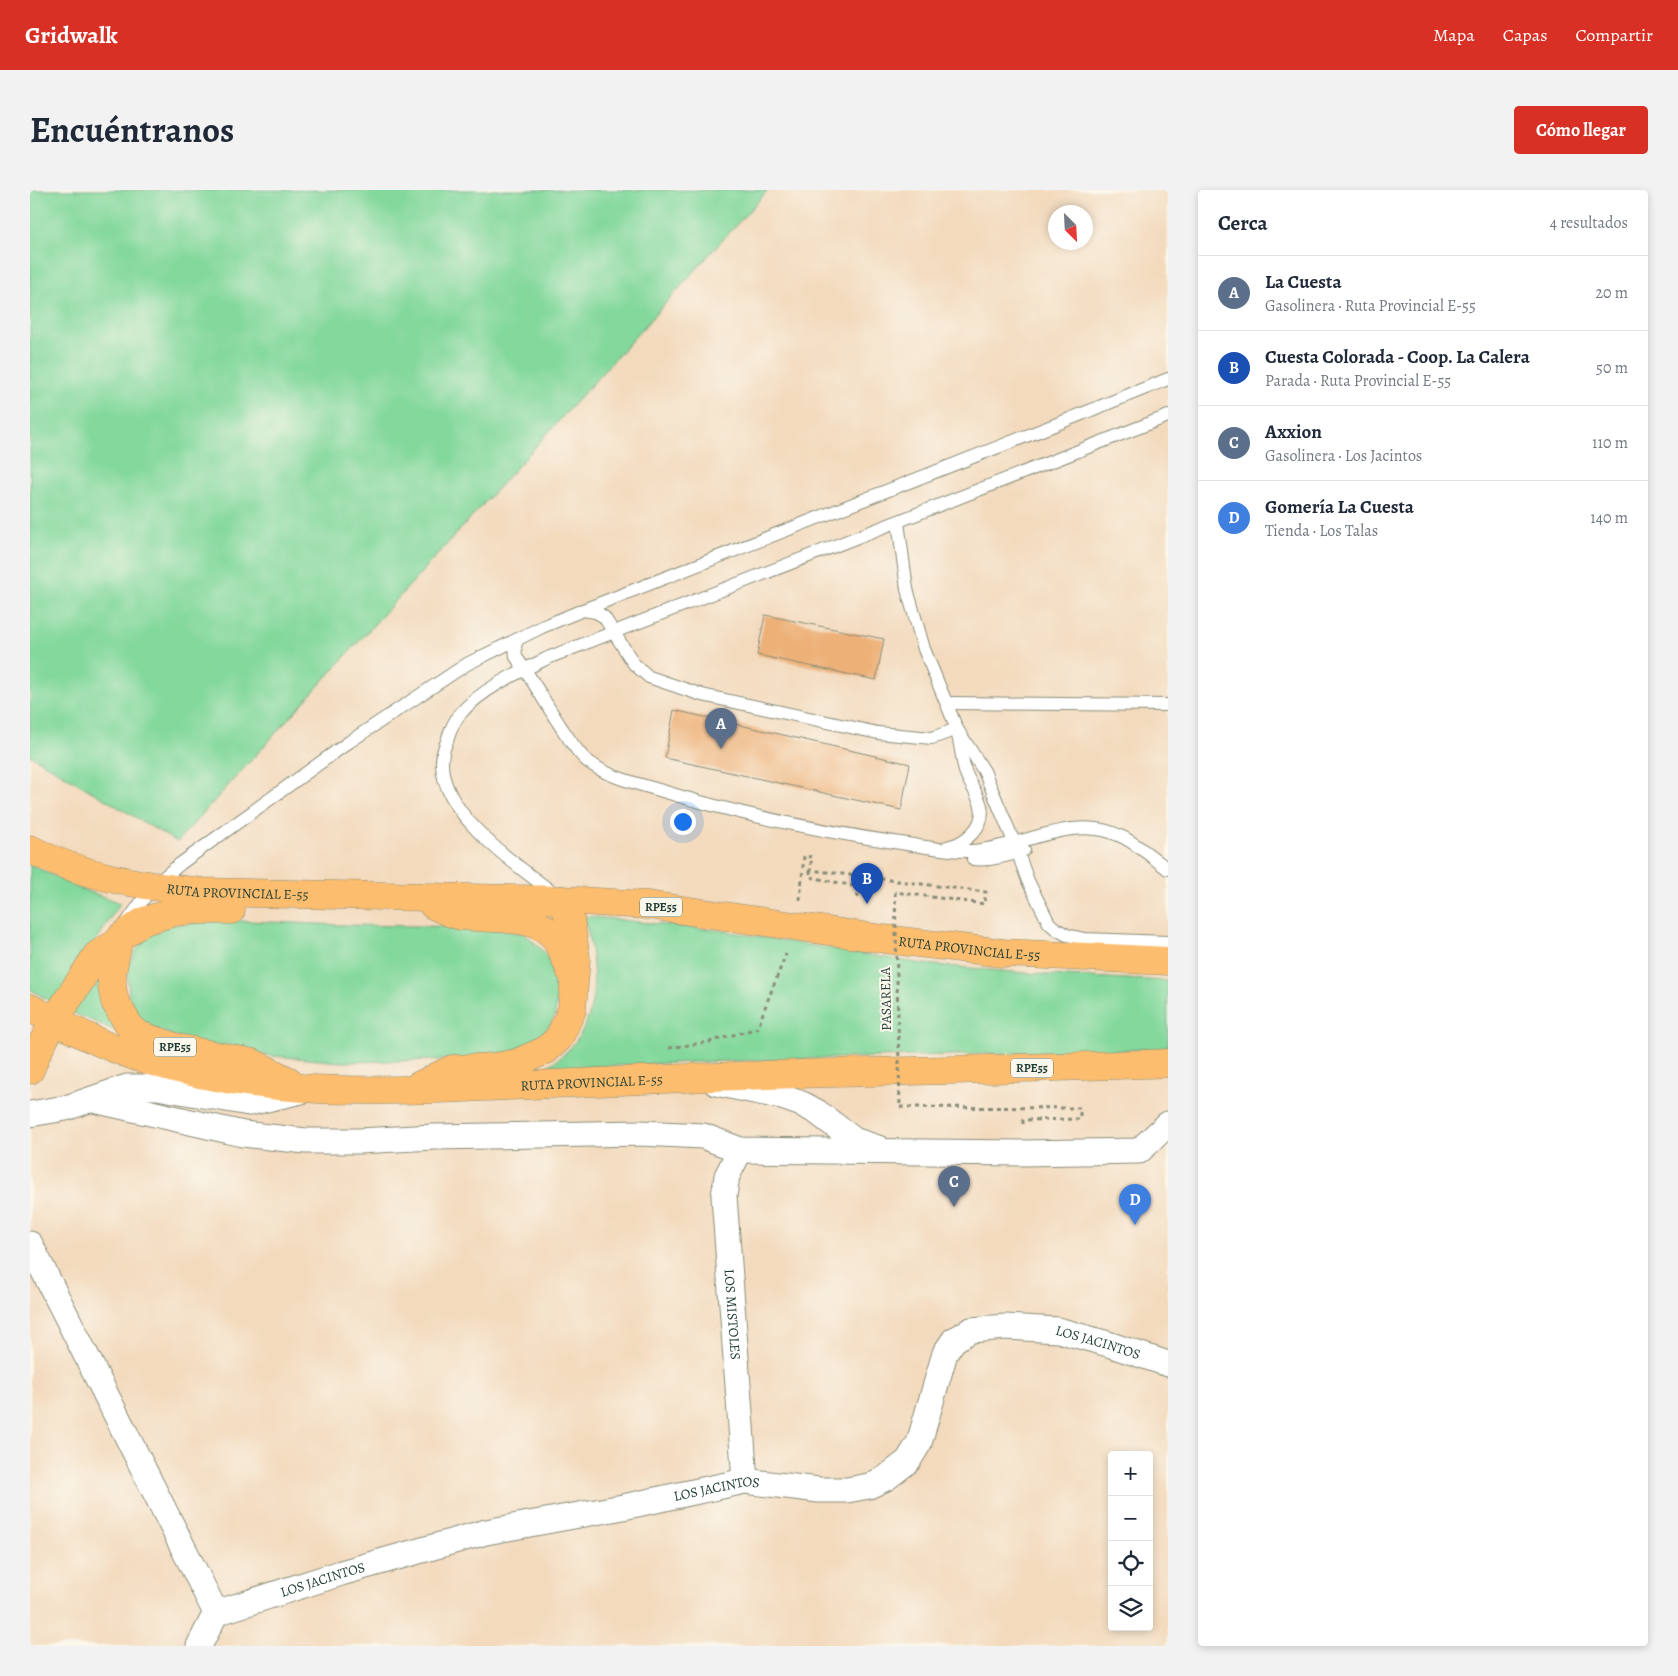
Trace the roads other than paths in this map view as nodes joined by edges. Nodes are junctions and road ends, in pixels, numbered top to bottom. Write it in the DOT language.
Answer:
graph roads {
  1 [pos="1168,379"];
  2 [pos="1168,416"];
  3 [pos="898,522"];
  4 [pos="583,610"];
  5 [pos="614,631"];
  6 [pos="518,639"];
  7 [pos="525,669"];
  8 [pos="946,703"];
  9 [pos="1168,705"];
  10 [pos="957,729"];
  11 [pos="939,848"];
  12 [pos="30,849"];
  13 [pos="1013,850"];
  14 [pos="1168,869"];
  15 [pos="152,886"];
  16 [pos="312,895"];
  17 [pos="412,896"];
  18 [pos="562,900"];
  19 [pos="120,939"];
  20 [pos="1168,942"];
  21 [pos="1168,961"];
  22 [pos="574,978"];
  23 [pos="30,1008"];
  24 [pos="54,1021"];
  25 [pos="1168,1063"];
  26 [pos="30,1070"];
  27 [pos="689,1078"];
  28 [pos="306,1090"];
  29 [pos="407,1091"];
  30 [pos="94,1100"];
  31 [pos="30,1114"];
  32 [pos="1164,1132"];
  33 [pos="740,1150"];
  34 [pos="891,1152"];
  35 [pos="30,1244"];
  36 [pos="1168,1364"];
  37 [pos="744,1481"];
  38 [pos="216,1613"];
  39 [pos="199,1646"];
  1 -- 4 [label="lane"];
  2 -- 3 [label="lane"];
  3 -- 5 [label="lane"];
  3 -- 8 [label="lane"];
  4 -- 5 [label="lane"];
  4 -- 6 [label="lane"];
  5 -- 7 [label="lane"];
  5 -- 10 [label="lane"];
  6 -- 7 [label="lane"];
  6 -- 15 [label="lane"];
  7 -- 11 [label="lane"];
  7 -- 18 [label="lane"];
  8 -- 9 [label="lane"];
  8 -- 10 [label="lane"];
  10 -- 11 [label="lane"];
  10 -- 13 [label="lane"];
  11 -- 13 [label="lane"];
  11 -- 13 [label="lane"];
  12 -- 15 [label="main road, RUTA PROVINCIAL E-55 / RPE55"];
  13 -- 14 [label="lane"];
  13 -- 20 [label="lane"];
  15 -- 16 [label="main road, RUTA PROVINCIAL E-55 / RPE55"];
  15 -- 19 [label="lane"];
  16 -- 17 [label="main road, RUTA PROVINCIAL E-55 / RPE55"];
  16 -- 19 [label="main road, RPE55"];
  17 -- 18 [label="main road, RUTA PROVINCIAL E-55 / RPE55"];
  17 -- 22 [label="main road, RPE55"];
  18 -- 21 [label="main road, RUTA PROVINCIAL E-55 / RPE55"];
  18 -- 22 [label="main road, RPE55"];
  19 -- 24 [label="main road, RPE55"];
  19 -- 28 [label="main road, RPE55"];
  22 -- 29 [label="main road, RPE55"];
  23 -- 24 [label="main road, RUTA PROVINCIAL E-55 / RPE55"];
  24 -- 26 [label="main road"];
  24 -- 28 [label="main road, RUTA PROVINCIAL E-55 / RPE55"];
  25 -- 27 [label="main road, RUTA PROVINCIAL E-55 / RPE55"];
  27 -- 29 [label="main road, RUTA PROVINCIAL E-55 / RPE55"];
  27 -- 34 [label="street"];
  28 -- 29 [label="main road, RUTA PROVINCIAL E-55 / RPE55"];
  28 -- 30 [label="street"];
  30 -- 31 [label="street"];
  30 -- 33 [label="street"];
  32 -- 34 [label="street"];
  33 -- 34 [label="street"];
  33 -- 37 [label="street, LOS MISTOLES"];
  35 -- 38 [label="street"];
  36 -- 37 [label="street, LOS JACINTOS"];
  37 -- 38 [label="street, LOS JACINTOS"];
  38 -- 39 [label="street"];
}
